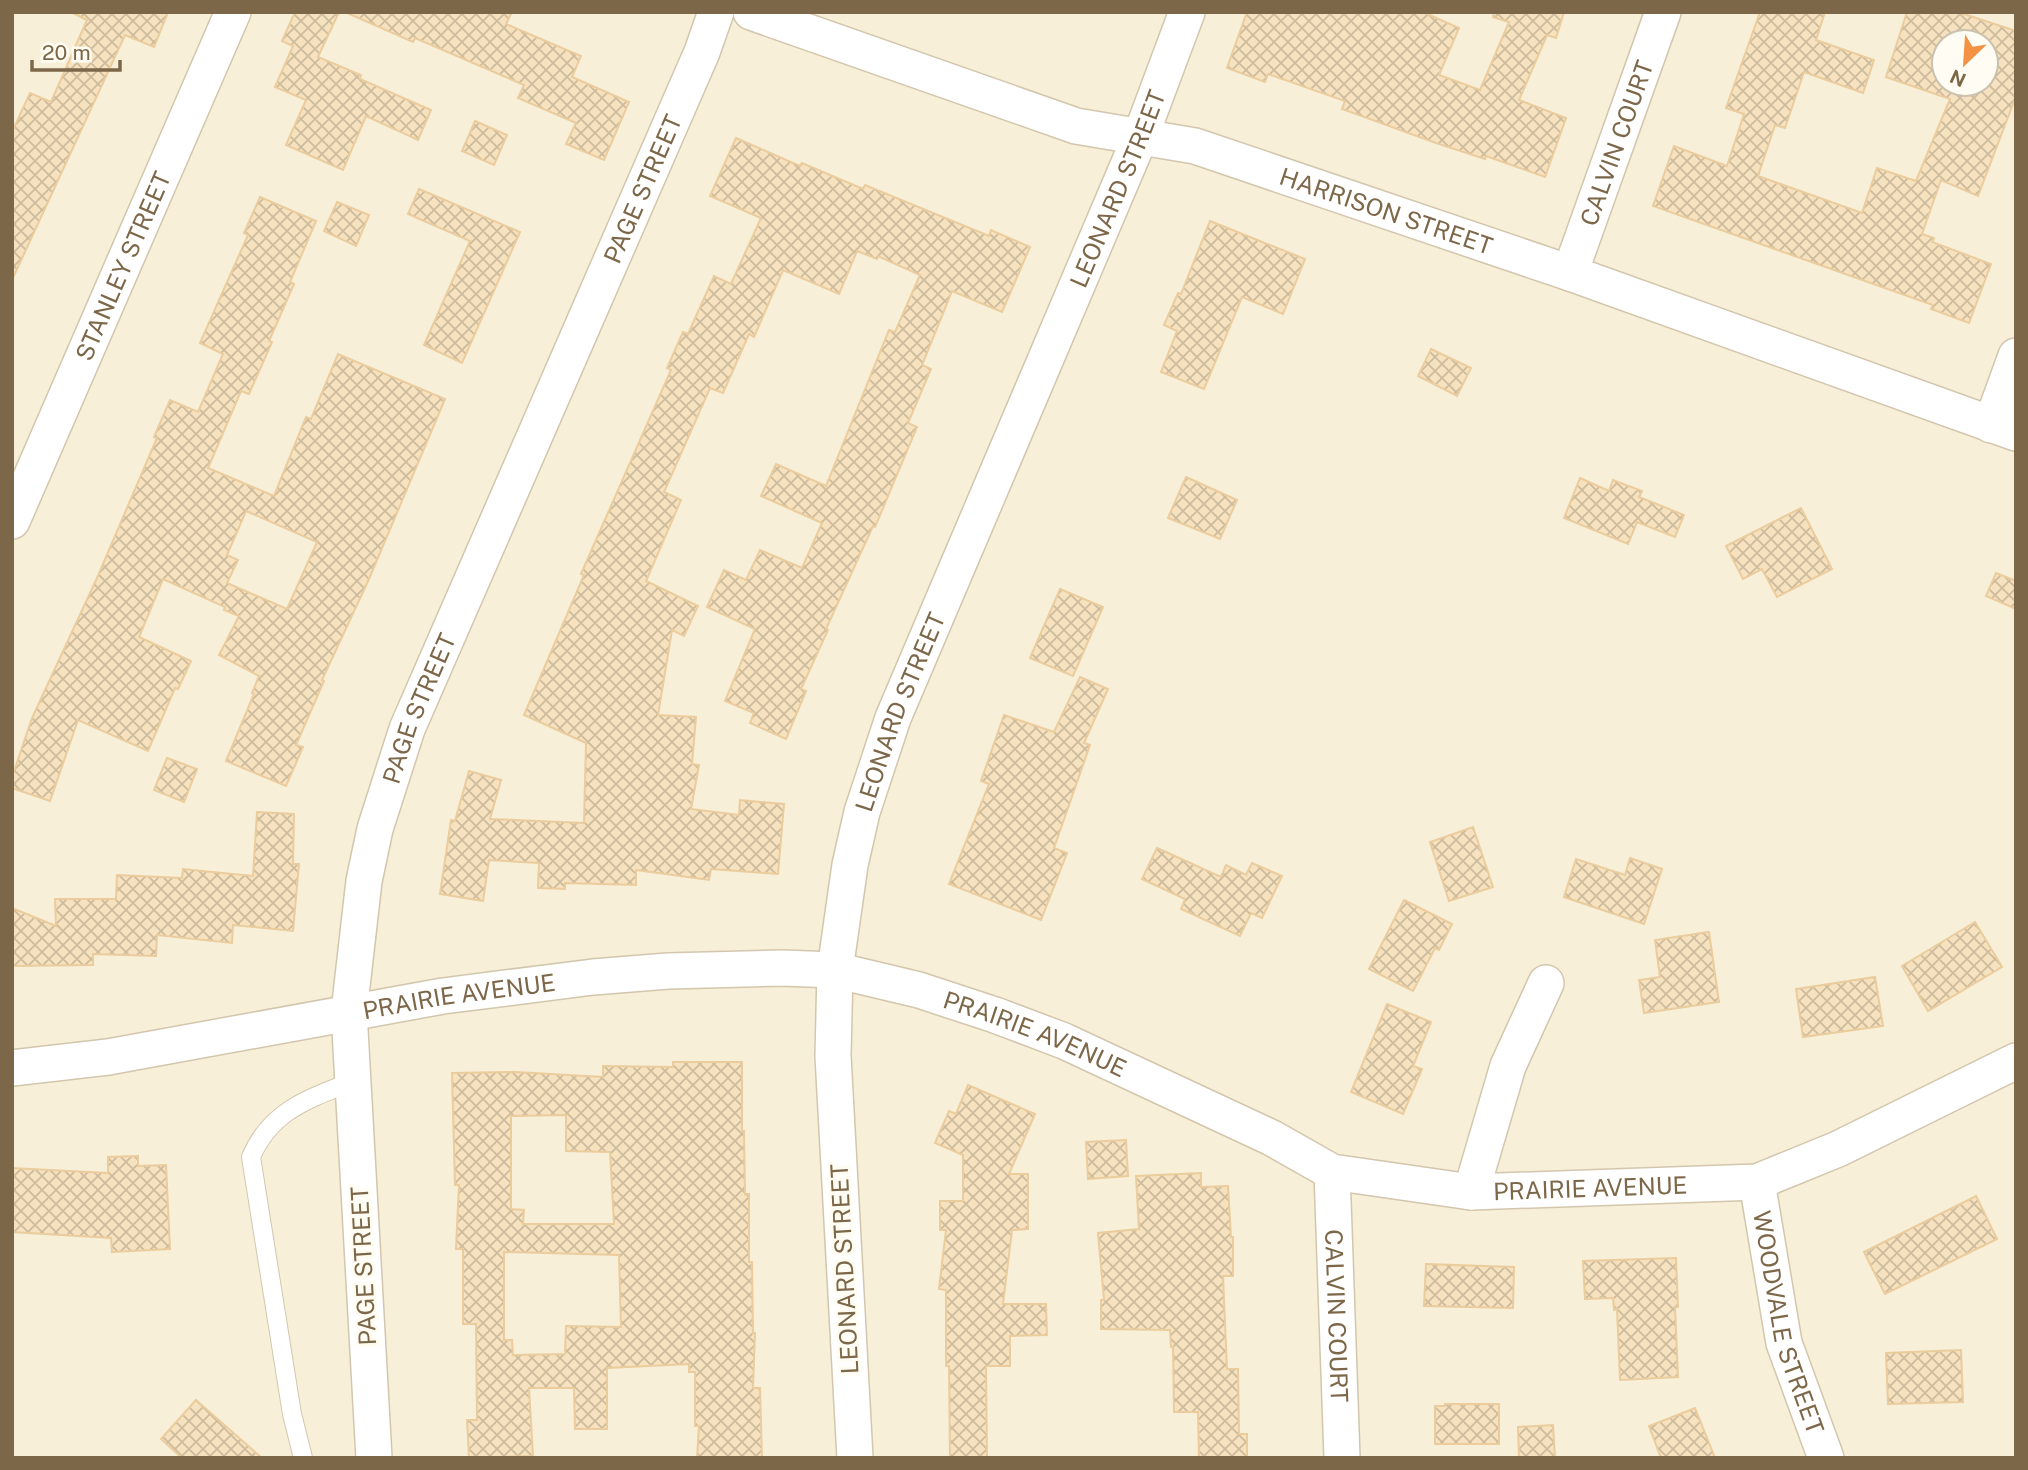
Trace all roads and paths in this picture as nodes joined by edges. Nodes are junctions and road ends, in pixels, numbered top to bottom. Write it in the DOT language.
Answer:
graph roads {
  1 [pos="233,12"];
  2 [pos="716,12"];
  3 [pos="751,12"];
  4 [pos="1187,12"];
  5 [pos="1663,12"];
  6 [pos="1141,135"];
  7 [pos="1570,273"];
  8 [pos="2016,356"];
  9 [pos="2003,429"];
  10 [pos="12,521"];
  11 [pos="835,970"];
  12 [pos="1546,983"];
  13 [pos="349,1012"];
  14 [pos="2016,1061"];
  15 [pos="12,1068"];
  16 [pos="353,1081"];
  17 [pos="1332,1172"];
  18 [pos="1757,1182"];
  19 [pos="1471,1192"];
  20 [pos="303,1458"];
  21 [pos="374,1458"];
  22 [pos="855,1458"];
  23 [pos="1342,1458"];
  24 [pos="1826,1458"];
  1 -- 10 [label="street, STANLEY STREET"];
  2 -- 13 [label="street, PAGE STREET"];
  3 -- 6 [label="street, HARRISON STREET"];
  4 -- 6 [label="street, LEONARD STREET"];
  5 -- 7 [label="street, CALVIN COURT"];
  6 -- 7 [label="street, HARRISON STREET"];
  6 -- 11 [label="street, LEONARD STREET"];
  7 -- 9 [label="street, HARRISON STREET"];
  8 -- 9 [label="street"];
  11 -- 13 [label="street, PRAIRIE AVENUE"];
  11 -- 17 [label="street, PRAIRIE AVENUE"];
  11 -- 22 [label="street, LEONARD STREET"];
  12 -- 19 [label="street"];
  13 -- 15 [label="street, PRAIRIE AVENUE"];
  13 -- 16 [label="street, PAGE STREET"];
  14 -- 18 [label="street, PRAIRIE AVENUE"];
  16 -- 20 [label="lane"];
  16 -- 21 [label="street, PAGE STREET"];
  17 -- 19 [label="street, PRAIRIE AVENUE"];
  17 -- 23 [label="street, CALVIN COURT"];
  18 -- 19 [label="street, PRAIRIE AVENUE"];
  18 -- 24 [label="street, WOODVALE STREET"];
}
